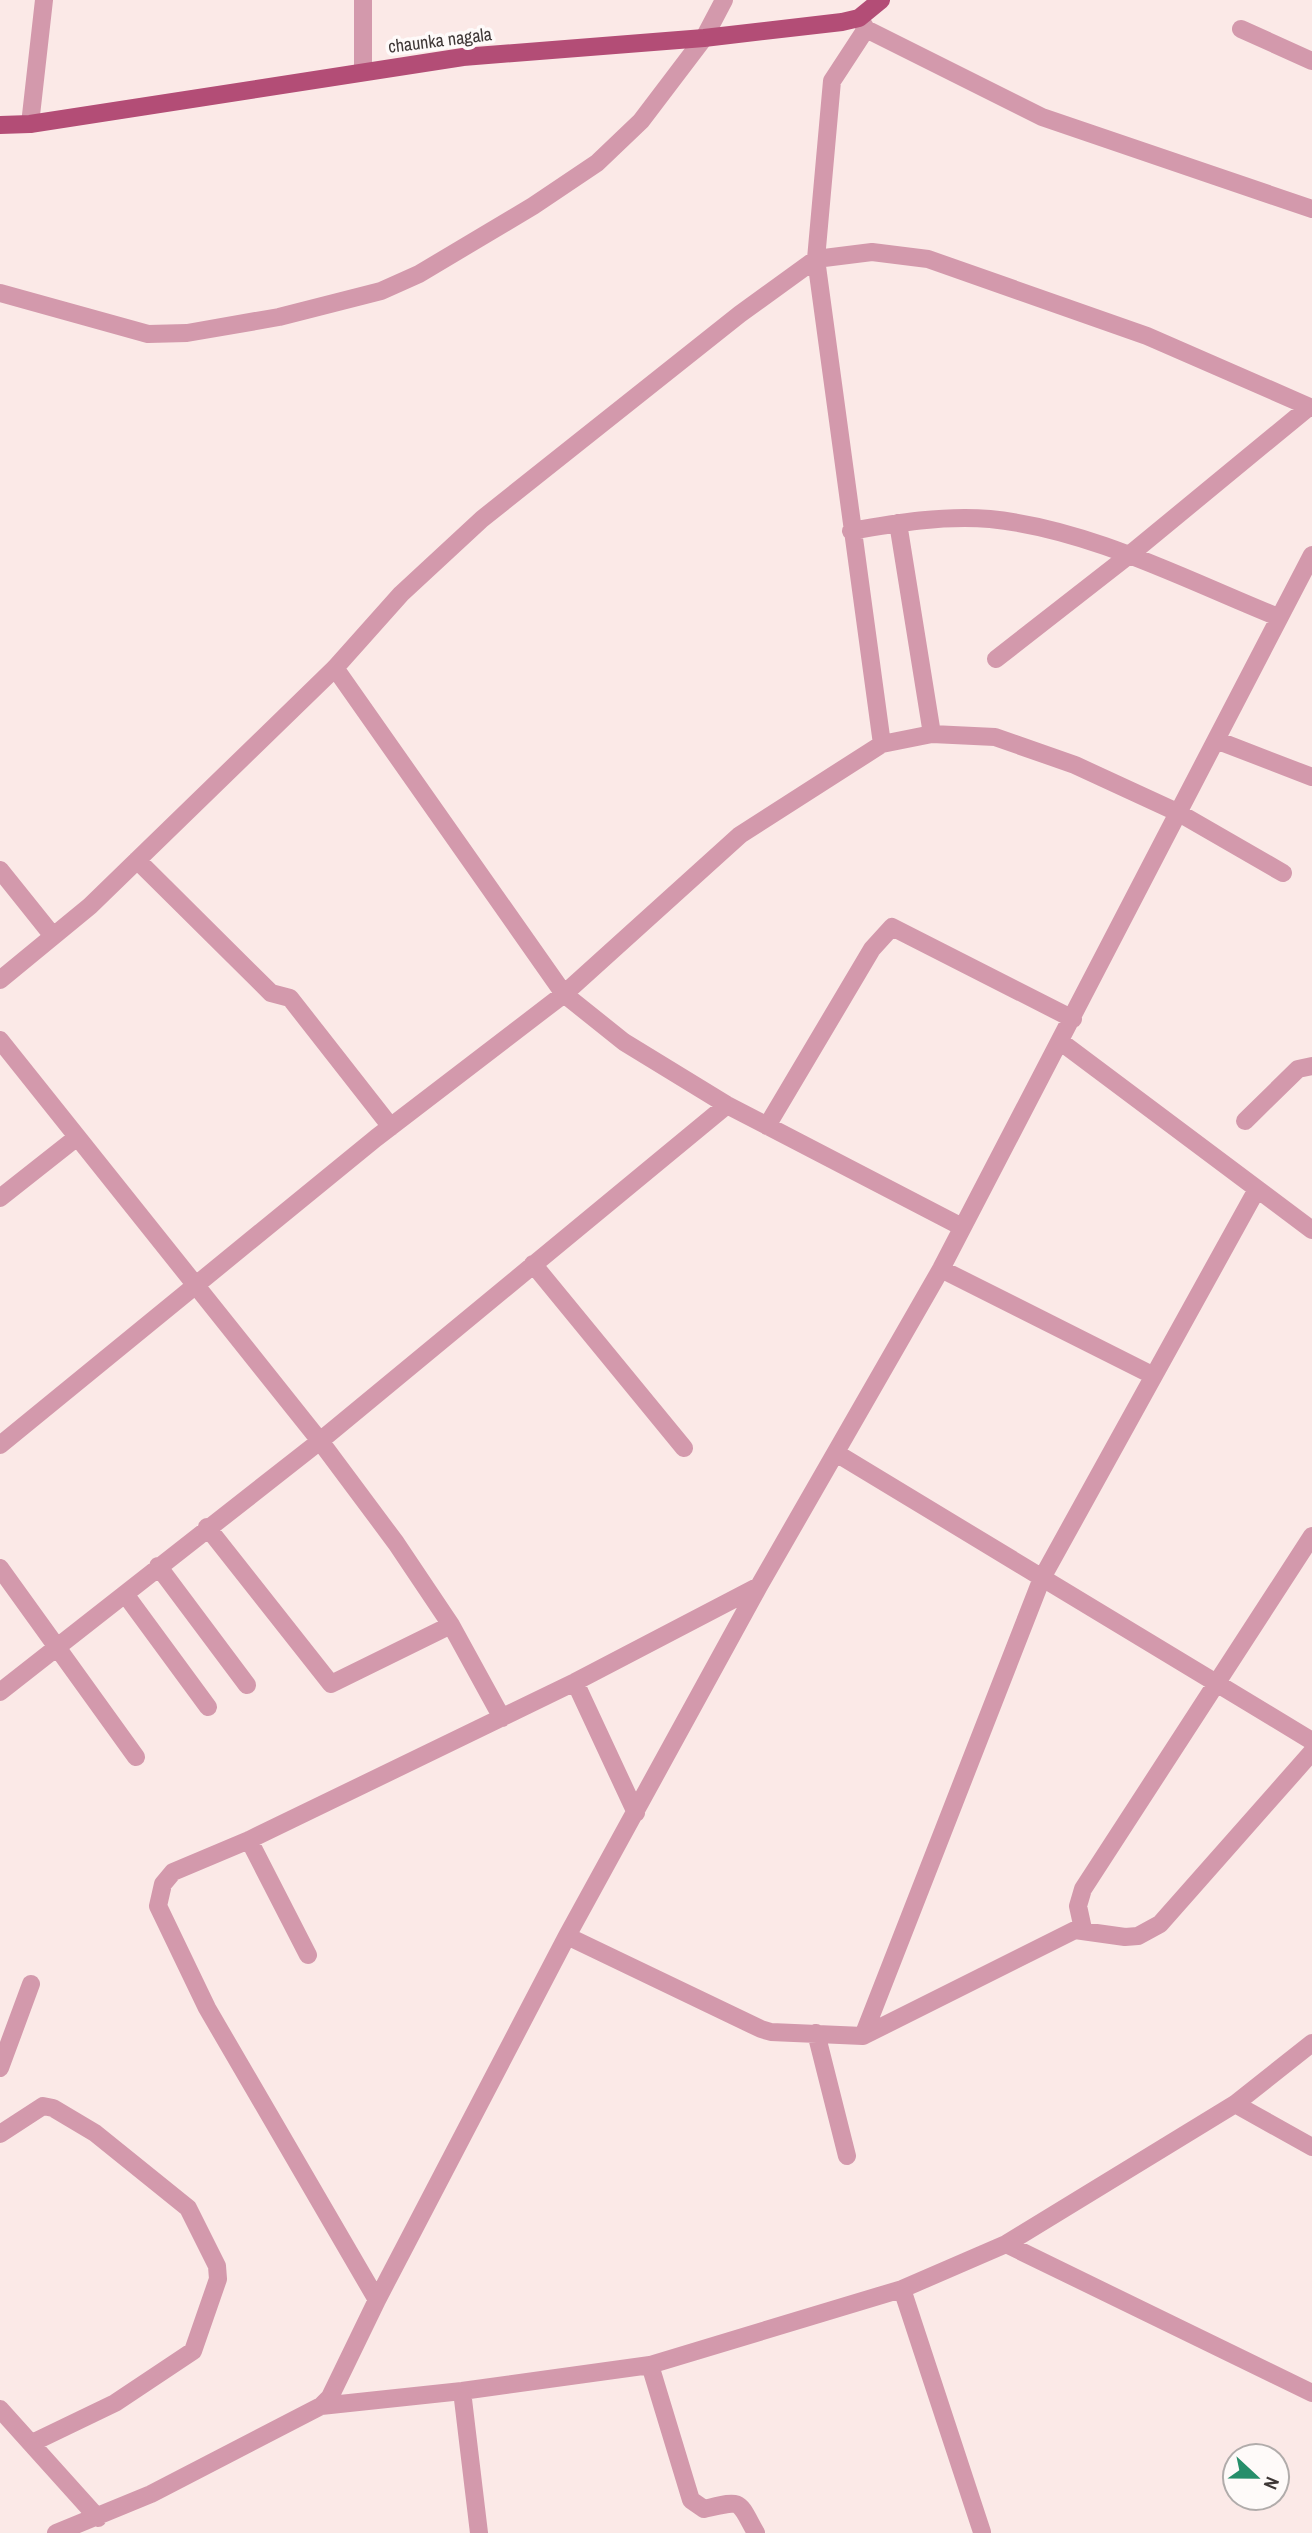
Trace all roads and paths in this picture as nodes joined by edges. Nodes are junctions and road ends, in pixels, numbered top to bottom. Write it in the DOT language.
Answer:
graph roads {
  1 [pos="44,0"];
  2 [pos="363,0"];
  3 [pos="724,0"];
  4 [pos="881,0"];
  5 [pos="863,23"];
  6 [pos="1241,29"];
  7 [pos="704,38"];
  8 [pos="1312,61"];
  9 [pos="363,71"];
  10 [pos="30,124"];
  11 [pos="0,125"];
  12 [pos="1312,209"];
  13 [pos="816,259"];
  14 [pos="0,293"];
  15 [pos="1310,408"];
  16 [pos="898,523"];
  17 [pos="851,531"];
  18 [pos="1312,555"];
  19 [pos="1128,556"];
  20 [pos="1278,617"];
  21 [pos="996,659"];
  22 [pos="335,668"];
  23 [pos="932,734"];
  24 [pos="1216,740"];
  25 [pos="881,744"];
  26 [pos="1312,777"];
  27 [pos="1179,813"];
  28 [pos="137,860"];
  29 [pos="0,870"];
  30 [pos="1283,873"];
  31 [pos="53,936"];
  32 [pos="0,980"];
  33 [pos="564,994"];
  34 [pos="1073,1019"];
  35 [pos="0,1040"];
  36 [pos="1061,1042"];
  37 [pos="1312,1066"];
  38 [pos="727,1105"];
  39 [pos="1245,1121"];
  40 [pos="767,1126"];
  41 [pos="391,1127"];
  42 [pos="76,1138"];
  43 [pos="1256,1191"];
  44 [pos="0,1198"];
  45 [pos="962,1227"];
  46 [pos="1312,1230"];
  47 [pos="534,1264"];
  48 [pos="942,1269"];
  49 [pos="195,1287"];
  50 [pos="1152,1375"];
  51 [pos="320,1441"];
  52 [pos="0,1445"];
  53 [pos="684,1448"];
  54 [pos="836,1453"];
  55 [pos="207,1527"];
  56 [pos="1312,1536"];
  57 [pos="158,1566"];
  58 [pos="0,1567"];
  59 [pos="1042,1578"];
  60 [pos="759,1586"];
  61 [pos="125,1594"];
  62 [pos="451,1625"];
  63 [pos="58,1648"];
  64 [pos="575,1682"];
  65 [pos="1215,1683"];
  66 [pos="247,1685"];
  67 [pos="0,1692"];
  68 [pos="208,1707"];
  69 [pos="502,1718"];
  70 [pos="1312,1741"];
  71 [pos="1312,1752"];
  72 [pos="136,1757"];
  73 [pos="636,1813"];
  74 [pos="249,1840"];
  75 [pos="1083,1929"];
  76 [pos="567,1936"];
  77 [pos="308,1955"];
  78 [pos="31,1984"];
  79 [pos="816,2033"];
  80 [pos="863,2036"];
  81 [pos="1312,2043"];
  82 [pos="0,2068"];
  83 [pos="1235,2104"];
  84 [pos="0,2134"];
  85 [pos="1312,2147"];
  86 [pos="847,2156"];
  87 [pos="1006,2244"];
  88 [pos="902,2289"];
  89 [pos="377,2300"];
  90 [pos="650,2365"];
  91 [pos="461,2391"];
  92 [pos="1312,2393"];
  93 [pos="321,2406"];
  94 [pos="0,2409"];
  95 [pos="32,2443"];
  96 [pos="98,2518"];
  97 [pos="982,2532"];
  98 [pos="56,2533"];
  99 [pos="479,2533"];
  100 [pos="756,2533"];
  1 -- 10 [label="street"];
  2 -- 9 [label="street"];
  3 -- 7 [label="street"];
  4 -- 5 [label="main road"];
  5 -- 7 [label="main road, chaunka nagala"];
  5 -- 12 [label="street"];
  5 -- 13 [label="street"];
  6 -- 8 [label="street"];
  7 -- 9 [label="main road, chaunka nagala"];
  7 -- 14 [label="street"];
  9 -- 10 [label="main road, chaunka nagala"];
  10 -- 11 [label="main road, chaunka nagala"];
  13 -- 15 [label="street"];
  13 -- 17 [label="street"];
  13 -- 22 [label="street"];
  15 -- 19 [label="street"];
  16 -- 17 [label="street"];
  16 -- 19 [label="street"];
  16 -- 23 [label="street"];
  17 -- 25 [label="street"];
  18 -- 20 [label="street"];
  19 -- 20 [label="street"];
  19 -- 21 [label="street"];
  20 -- 24 [label="street"];
  22 -- 28 [label="street"];
  22 -- 33 [label="street"];
  23 -- 25 [label="street"];
  23 -- 27 [label="street"];
  24 -- 26 [label="street"];
  24 -- 27 [label="street"];
  25 -- 33 [label="street"];
  27 -- 30 [label="street"];
  27 -- 34 [label="street"];
  28 -- 31 [label="street"];
  28 -- 41 [label="street"];
  29 -- 31 [label="street"];
  31 -- 32 [label="street"];
  33 -- 38 [label="street"];
  33 -- 41 [label="street"];
  34 -- 36 [label="street"];
  34 -- 40 [label="street"];
  35 -- 42 [label="street"];
  36 -- 43 [label="street"];
  36 -- 45 [label="street"];
  37 -- 39 [label="street"];
  38 -- 40 [label="street"];
  38 -- 47 [label="street"];
  40 -- 45 [label="street"];
  41 -- 49 [label="street"];
  42 -- 44 [label="street"];
  42 -- 49 [label="street"];
  43 -- 46 [label="street"];
  43 -- 50 [label="street"];
  45 -- 48 [label="street"];
  47 -- 51 [label="street"];
  47 -- 53 [label="street"];
  48 -- 50 [label="street"];
  48 -- 54 [label="street"];
  49 -- 51 [label="street"];
  49 -- 52 [label="street"];
  50 -- 59 [label="street"];
  51 -- 55 [label="street"];
  51 -- 62 [label="street"];
  54 -- 59 [label="street"];
  54 -- 60 [label="street"];
  55 -- 57 [label="street"];
  55 -- 62 [label="street"];
  56 -- 65 [label="street"];
  57 -- 61 [label="street"];
  57 -- 66 [label="street"];
  58 -- 63 [label="street"];
  59 -- 65 [label="street"];
  59 -- 80 [label="street"];
  60 -- 64 [label="street"];
  60 -- 73 [label="street"];
  61 -- 63 [label="street"];
  61 -- 68 [label="street"];
  62 -- 69 [label="street"];
  63 -- 67 [label="street"];
  63 -- 72 [label="street"];
  64 -- 69 [label="street"];
  64 -- 73 [label="street"];
  65 -- 70 [label="street"];
  65 -- 75 [label="street"];
  69 -- 74 [label="street"];
  71 -- 75 [label="street"];
  73 -- 76 [label="street"];
  74 -- 77 [label="street"];
  74 -- 89 [label="street"];
  75 -- 80 [label="street"];
  76 -- 79 [label="street"];
  76 -- 89 [label="street"];
  78 -- 82 [label="street"];
  79 -- 80 [label="street"];
  79 -- 86 [label="street"];
  81 -- 83 [label="street"];
  83 -- 85 [label="street"];
  83 -- 87 [label="street"];
  84 -- 95 [label="street"];
  87 -- 88 [label="street"];
  87 -- 92 [label="street"];
  88 -- 90 [label="street"];
  88 -- 97 [label="street"];
  89 -- 93 [label="street"];
  90 -- 91 [label="street"];
  90 -- 100 [label="street"];
  91 -- 93 [label="street"];
  91 -- 99 [label="street"];
  93 -- 96 [label="street"];
  94 -- 95 [label="street"];
  95 -- 96 [label="street"];
  96 -- 98 [label="street"];
}
